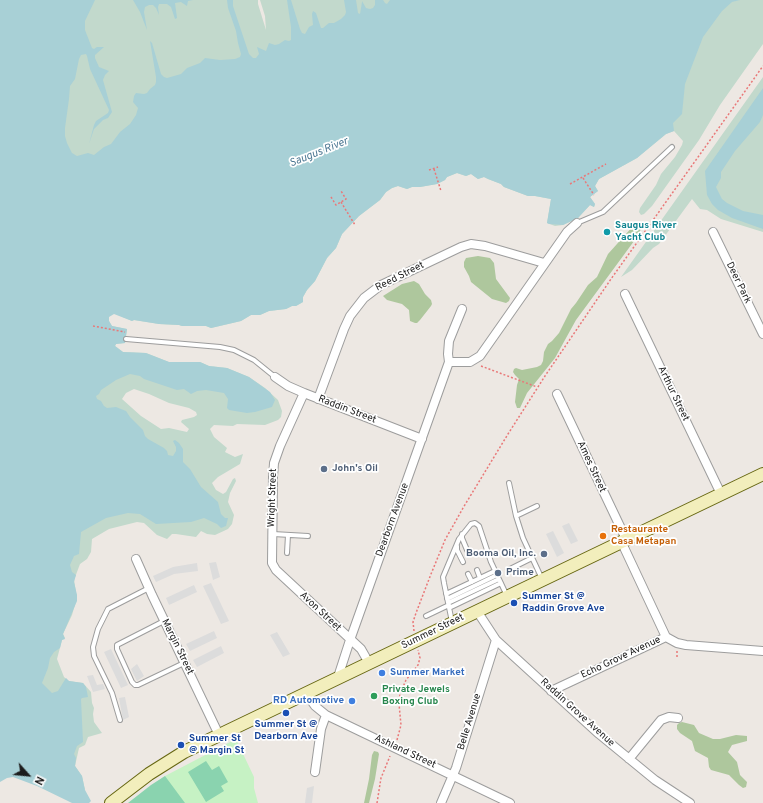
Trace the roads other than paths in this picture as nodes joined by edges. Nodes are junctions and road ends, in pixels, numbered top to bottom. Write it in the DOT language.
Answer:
graph roads {
  1 [pos="672,147"];
  2 [pos="577,223"];
  3 [pos="713,232"];
  4 [pos="544,263"];
  5 [pos="625,294"];
  6 [pos="462,309"];
  7 [pos="763,334"];
  8 [pos="126,339"];
  9 [pos="449,362"];
  10 [pos="275,378"];
  11 [pos="304,394"];
  12 [pos="558,394"];
  13 [pos="318,399"];
  14 [pos="422,439"];
  15 [pos="763,474"];
  16 [pos="509,483"];
  17 [pos="721,494"];
  18 [pos="537,506"];
  19 [pos="516,516"];
  20 [pos="463,533"];
  21 [pos="272,534"];
  22 [pos="288,535"];
  23 [pos="308,536"];
  24 [pos="624,540"];
  25 [pos="458,541"];
  26 [pos="467,550"];
  27 [pos="287,553"];
  28 [pos="532,558"];
  29 [pos="136,559"];
  30 [pos="272,561"];
  31 [pos="463,562"];
  32 [pos="477,570"];
  33 [pos="508,570"];
  34 [pos="468,574"];
  35 [pos="498,577"];
  36 [pos="480,578"];
  37 [pos="542,579"];
  38 [pos="472,582"];
  39 [pos="148,588"];
  40 [pos="446,594"];
  41 [pos="507,596"];
  42 [pos="448,604"];
  43 [pos="477,611"];
  44 [pos="426,616"];
  45 [pos="164,621"];
  46 [pos="452,622"];
  47 [pos="666,637"];
  48 [pos="350,640"];
  49 [pos="496,640"];
  50 [pos="763,651"];
  51 [pos="184,663"];
  52 [pos="369,663"];
  53 [pos="338,677"];
  54 [pos="551,690"];
  55 [pos="306,693"];
  56 [pos="326,715"];
  57 [pos="678,718"];
  58 [pos="120,720"];
  59 [pos="219,735"];
  60 [pos="629,759"];
  61 [pos="315,772"];
  62 [pos="454,775"];
  63 [pos="111,803"];
  64 [pos="441,803"];
  65 [pos="510,803"];
  66 [pos="690,803"];
  1 -- 2 [label="lane"];
  2 -- 4 [label="street"];
  3 -- 7 [label="street, Deer Park"];
  4 -- 9 [label="street"];
  4 -- 13 [label="street, Reed Street"];
  5 -- 17 [label="street, Arthur Street"];
  6 -- 9 [label="street, Dearborn Avenue"];
  8 -- 10 [label="lane"];
  9 -- 14 [label="street, Dearborn Avenue"];
  10 -- 11 [label="street, Raddin Street"];
  11 -- 13 [label="street, Raddin Street"];
  11 -- 21 [label="street, Wright Street"];
  12 -- 24 [label="street, Ames Street"];
  13 -- 14 [label="street, Raddin Street"];
  14 -- 48 [label="street, Dearborn Avenue"];
  15 -- 17 [label="main road, Summer Street"];
  16 -- 19 [label="lane"];
  17 -- 24 [label="main road, Summer Street"];
  18 -- 19 [label="lane"];
  19 -- 28 [label="lane"];
  20 -- 25 [label="lane"];
  20 -- 26 [label="lane"];
  20 -- 35 [label="lane"];
  21 -- 22 [label="lane"];
  21 -- 30 [label="street, Wright Street"];
  22 -- 23 [label="lane"];
  22 -- 27 [label="lane"];
  24 -- 37 [label="main road, Summer Street"];
  24 -- 47 [label="street, Ames Street"];
  25 -- 31 [label="lane"];
  25 -- 40 [label="lane"];
  28 -- 33 [label="lane"];
  28 -- 37 [label="lane"];
  29 -- 39 [label="street, Margin Street"];
  30 -- 48 [label="street, Avon Street"];
  32 -- 36 [label="lane"];
  34 -- 38 [label="lane"];
  35 -- 36 [label="lane"];
  35 -- 41 [label="lane"];
  35 -- 42 [label="lane"];
  35 -- 42 [label="lane"];
  36 -- 38 [label="lane"];
  37 -- 41 [label="main road, Summer Street"];
  38 -- 40 [label="lane"];
  39 -- 45 [label="street, Margin Street"];
  39 -- 58 [label="lane"];
  40 -- 42 [label="lane"];
  41 -- 43 [label="main road, Summer Street"];
  42 -- 44 [label="lane"];
  42 -- 46 [label="lane"];
  43 -- 46 [label="main road, Summer Street"];
  43 -- 49 [label="street, Raddin Grove Avenue"];
  45 -- 51 [label="street, Margin Street"];
  45 -- 51 [label="lane"];
  46 -- 52 [label="main road, Summer Street"];
  47 -- 50 [label="street, Echo Grove Avenue"];
  47 -- 54 [label="street, Echo Grove Avenue"];
  48 -- 52 [label="street, Avon Street"];
  48 -- 53 [label="street, Dearborn Avenue"];
  49 -- 54 [label="street, Raddin Grove Avenue"];
  49 -- 62 [label="street, Belle Avenue"];
  51 -- 59 [label="street, Margin Street"];
  52 -- 53 [label="main road, Summer Street"];
  53 -- 55 [label="main road, Summer Street"];
  54 -- 60 [label="street, Raddin Grove Avenue"];
  55 -- 56 [label="street, Ashland Street"];
  55 -- 59 [label="main road, Summer Street"];
  56 -- 61 [label="street"];
  56 -- 62 [label="street, Ashland Street"];
  57 -- 60 [label="street"];
  59 -- 63 [label="main road, Summer Street"];
  60 -- 66 [label="street, Raddin Grove Avenue"];
  62 -- 64 [label="street, Belle Avenue"];
  62 -- 65 [label="street, Ashland Street"];
}
